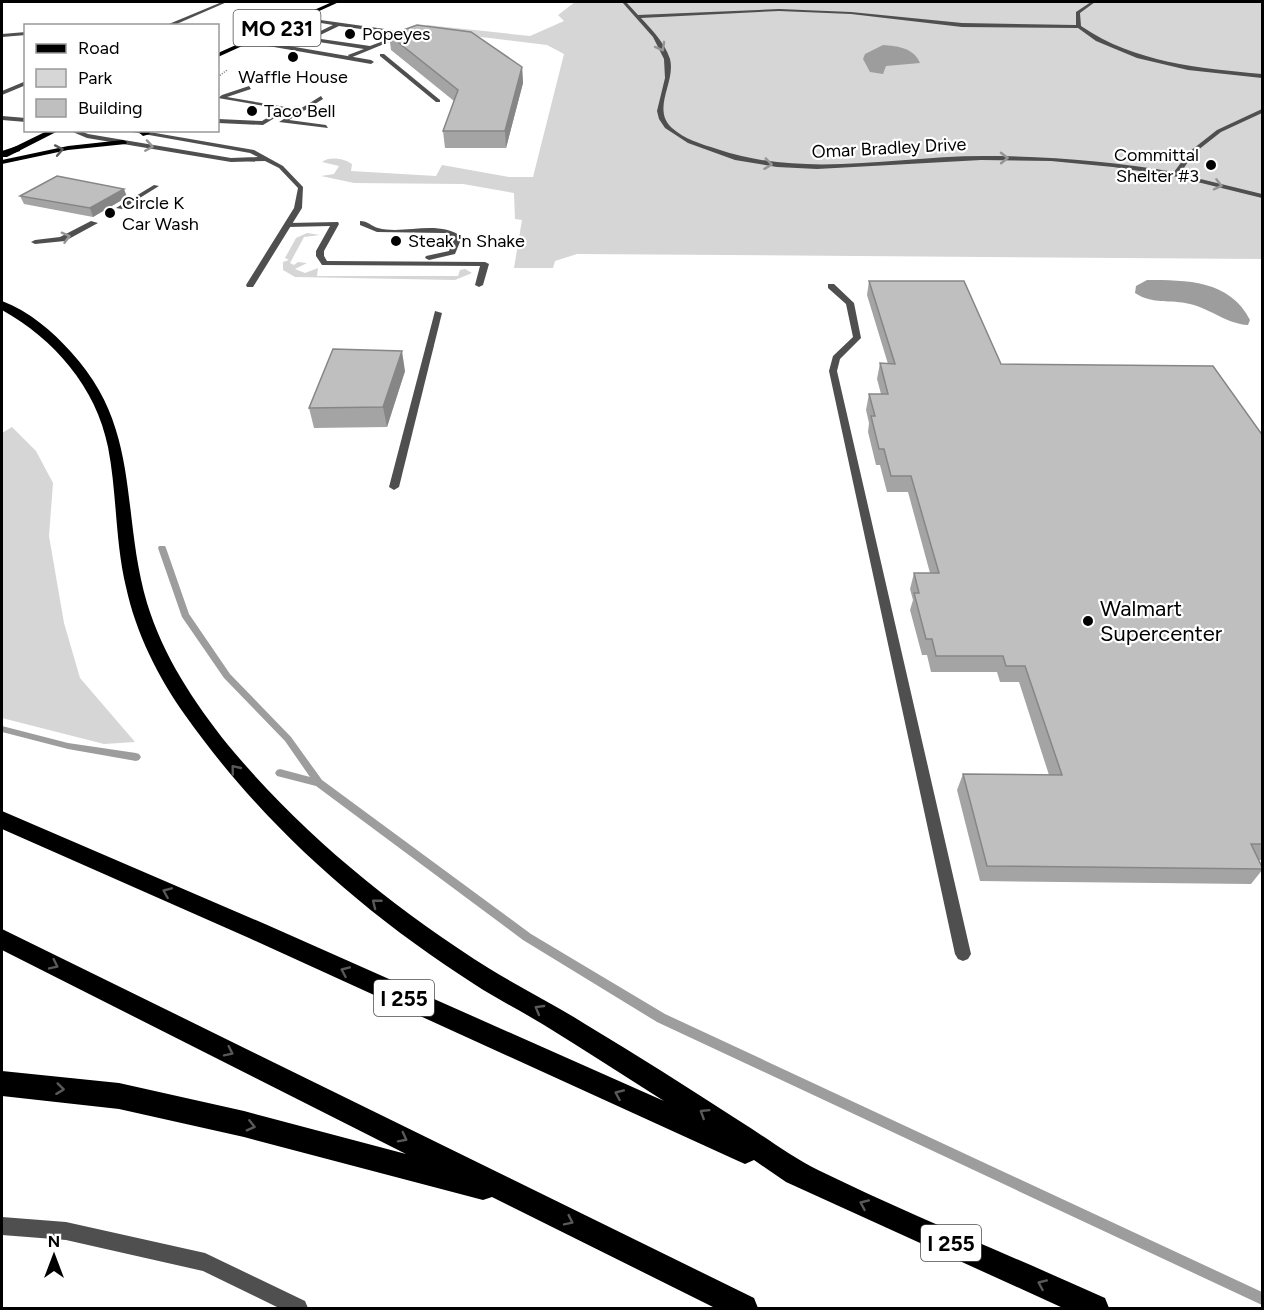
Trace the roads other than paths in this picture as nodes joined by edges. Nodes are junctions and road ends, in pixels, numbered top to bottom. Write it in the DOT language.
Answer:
graph roads {
  1 [pos="225,2"];
  2 [pos="336,2"];
  3 [pos="624,2"];
  4 [pos="1093,2"];
  5 [pos="637,17"];
  6 [pos="299,18"];
  7 [pos="171,24"];
  8 [pos="335,26"];
  9 [pos="1079,27"];
  10 [pos="24,33"];
  11 [pos="2,36"];
  12 [pos="248,41"];
  13 [pos="370,48"];
  14 [pos="219,55"];
  15 [pos="382,55"];
  16 [pos="350,56"];
  17 [pos="370,62"];
  18 [pos="1260,76"];
  19 [pos="24,84"];
  20 [pos="1262,85"];
  21 [pos="249,88"];
  22 [pos="2,93"];
  23 [pos="222,98"];
  24 [pos="321,98"];
  25 [pos="438,101"];
  26 [pos="307,106"];
  27 [pos="1263,111"];
  28 [pos="2,117"];
  29 [pos="24,120"];
  30 [pos="282,122"];
  31 [pos="219,123"];
  32 [pos="219,123"];
  33 [pos="326,127"];
  34 [pos="52,132"];
  35 [pos="76,132"];
  36 [pos="143,132"];
  37 [pos="123,142"];
  38 [pos="17,149"];
  39 [pos="2,155"];
  40 [pos="265,159"];
  41 [pos="2,162"];
  42 [pos="1176,175"];
  43 [pos="156,186"];
  44 [pos="1263,196"];
  45 [pos="120,208"];
  46 [pos="94,223"];
  47 [pos="363,223"];
  48 [pos="288,225"];
  49 [pos="34,242"];
  50 [pos="320,256"];
  51 [pos="250,285"];
  52 [pos="479,285"];
  53 [pos="831,286"];
  54 [pos="2,306"];
  55 [pos="438,313"];
  56 [pos="393,487"];
  57 [pos="2,820"];
  58 [pos="2,939"];
  59 [pos="963,954"];
  60 [pos="2,1084"];
  61 [pos="806,1178"];
  62 [pos="517,1196"];
  63 [pos="2,1226"];
  64 [pos="298,1308"];
  65 [pos="744,1308"];
  66 [pos="1095,1308"];
  1 -- 7 [label="street"];
  2 -- 6 [label="main road, MO 231"];
  3 -- 5 [label="street, Omar Bradley Drive"];
  4 -- 9 [label="street"];
  5 -- 9 [label="street"];
  5 -- 42 [label="street, Omar Bradley Drive, one-way"];
  6 -- 8 [label="street"];
  6 -- 12 [label="main road, MO 231"];
  8 -- 13 [label="street"];
  8 -- 13 [label="street"];
  9 -- 18 [label="street"];
  10 -- 11 [label="street"];
  12 -- 14 [label="main road, MO 231"];
  12 -- 16 [label="street"];
  13 -- 16 [label="street"];
  15 -- 25 [label="street"];
  16 -- 17 [label="street"];
  18 -- 20 [label="street"];
  19 -- 22 [label="street"];
  21 -- 23 [label="street"];
  23 -- 26 [label="street"];
  23 -- 31 [label="street"];
  24 -- 26 [label="street"];
  26 -- 30 [label="street"];
  27 -- 42 [label="street"];
  28 -- 29 [label="street"];
  30 -- 32 [label="street"];
  30 -- 33 [label="street"];
  34 -- 38 [label="main road"];
  35 -- 37 [label="street"];
  36 -- 40 [label="street"];
  37 -- 40 [label="street, one-way"];
  41 -- 37 [label="main road, one-way"];
  38 -- 39 [label="highway"];
  40 -- 48 [label="street"];
  42 -- 44 [label="street, Omar Bradley Drive, one-way"];
  43 -- 45 [label="street"];
  49 -- 46 [label="street, one-way"];
  47 -- 50 [label="street"];
  48 -- 50 [label="street"];
  48 -- 51 [label="street"];
  50 -- 52 [label="street"];
  53 -- 59 [label="street"];
  61 -- 54 [label="highway, one-way"];
  55 -- 56 [label="street"];
  61 -- 57 [label="highway, I 255, one-way"];
  58 -- 62 [label="highway, one-way"];
  60 -- 62 [label="highway, one-way"];
  66 -- 61 [label="highway, I 255, one-way"];
  62 -- 65 [label="highway, one-way"];
  63 -- 64 [label="street"];
}
